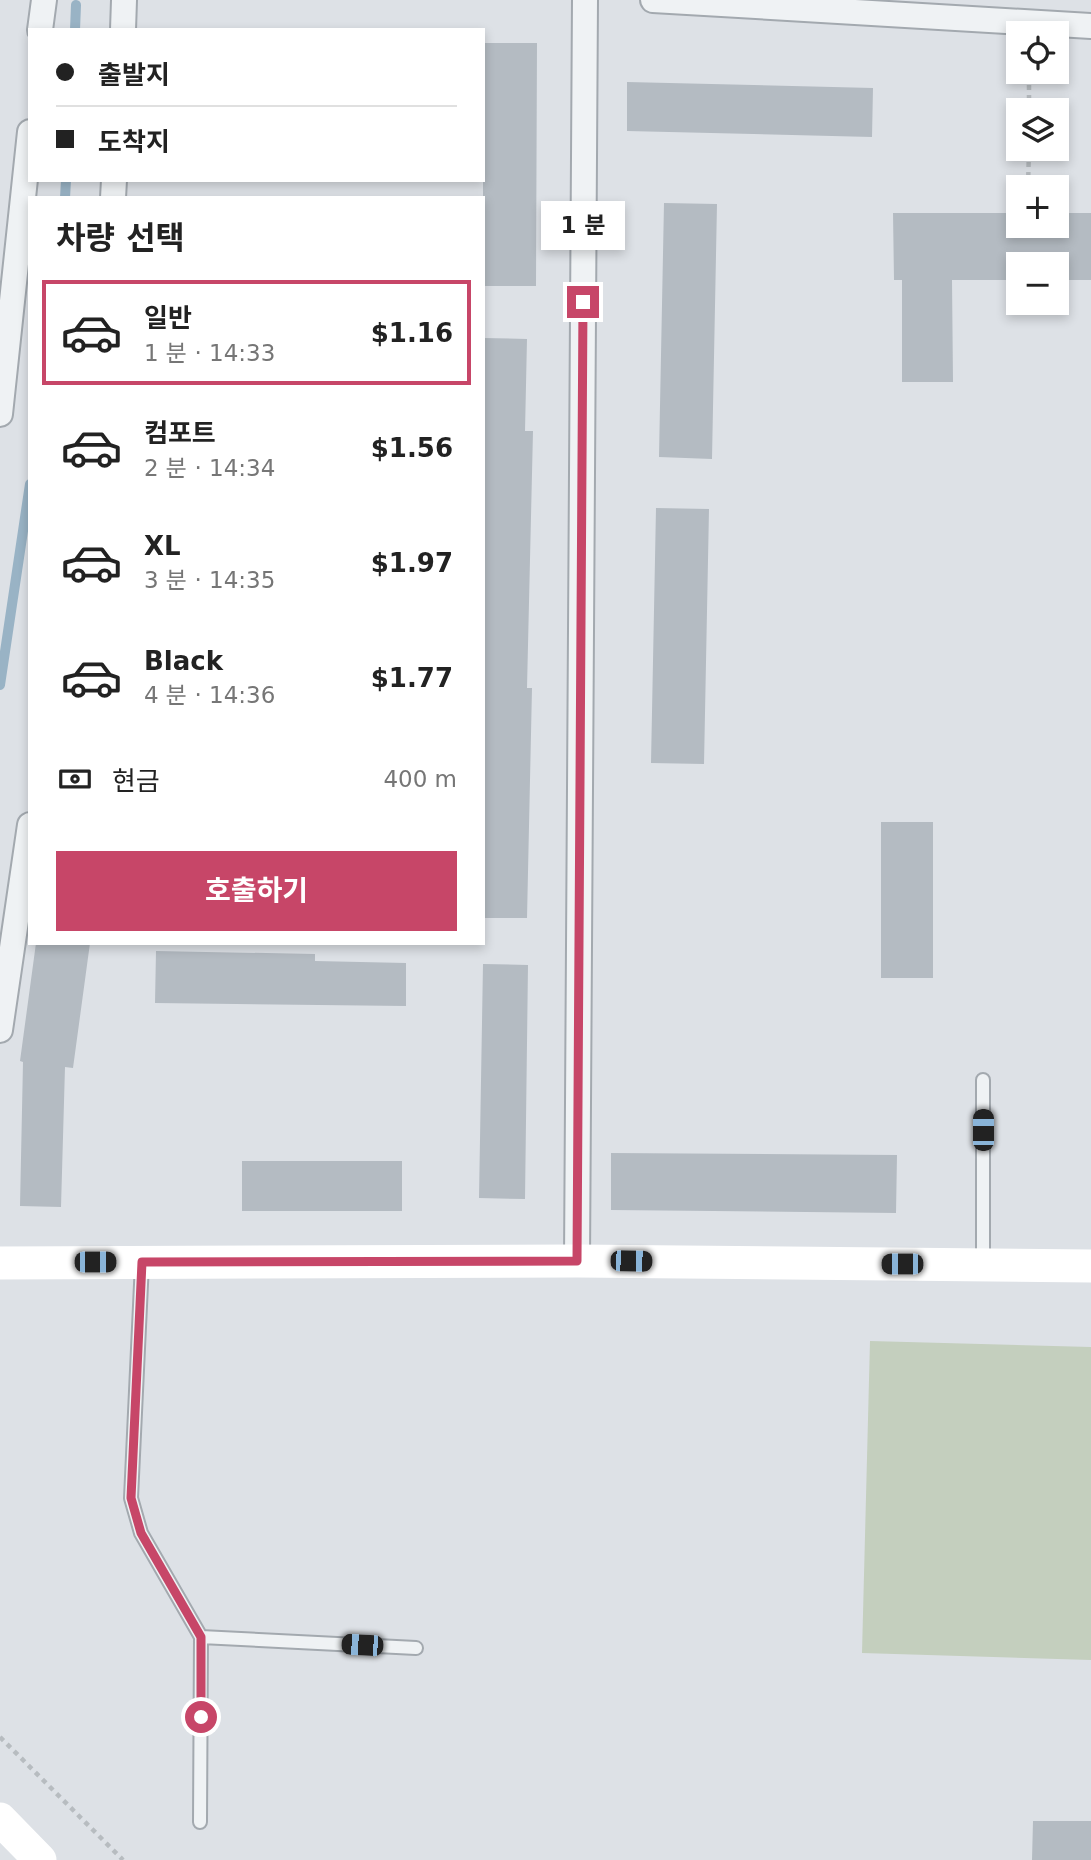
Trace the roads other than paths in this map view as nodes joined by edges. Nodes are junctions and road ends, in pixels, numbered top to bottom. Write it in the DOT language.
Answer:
graph roads {
  1 [pos="44,0"];
  2 [pos="124,0"];
  3 [pos="585,0"];
  4 [pos="653,0"];
  5 [pos="1091,26"];
  6 [pos="40,28"];
  7 [pos="122,28"];
  8 [pos="28,151"];
  9 [pos="0,414"];
  10 [pos="28,839"];
  11 [pos="0,1030"];
  12 [pos="983,1080"];
  13 [pos="577,1261"];
  14 [pos="142,1262"];
  15 [pos="0,1263"];
  16 [pos="983,1264"];
  17 [pos="1091,1266"];
  18 [pos="201,1637"];
  19 [pos="416,1648"];
  20 [pos="0,1819"];
  21 [pos="200,1822"];
  22 [pos="40,1860"];
  1 -- 6 [label="street"];
  2 -- 7 [label="street"];
  3 -- 13 [label="street"];
  4 -- 5 [label="street"];
  8 -- 9 [label="street"];
  10 -- 11 [label="street"];
  12 -- 16 [label="lane"];
  13 -- 14 [label="street"];
  13 -- 16 [label="street"];
  14 -- 15 [label="street"];
  14 -- 18 [label="lane"];
  16 -- 17 [label="street"];
  18 -- 19 [label="lane"];
  18 -- 21 [label="lane"];
  20 -- 22 [label="street"];
}
